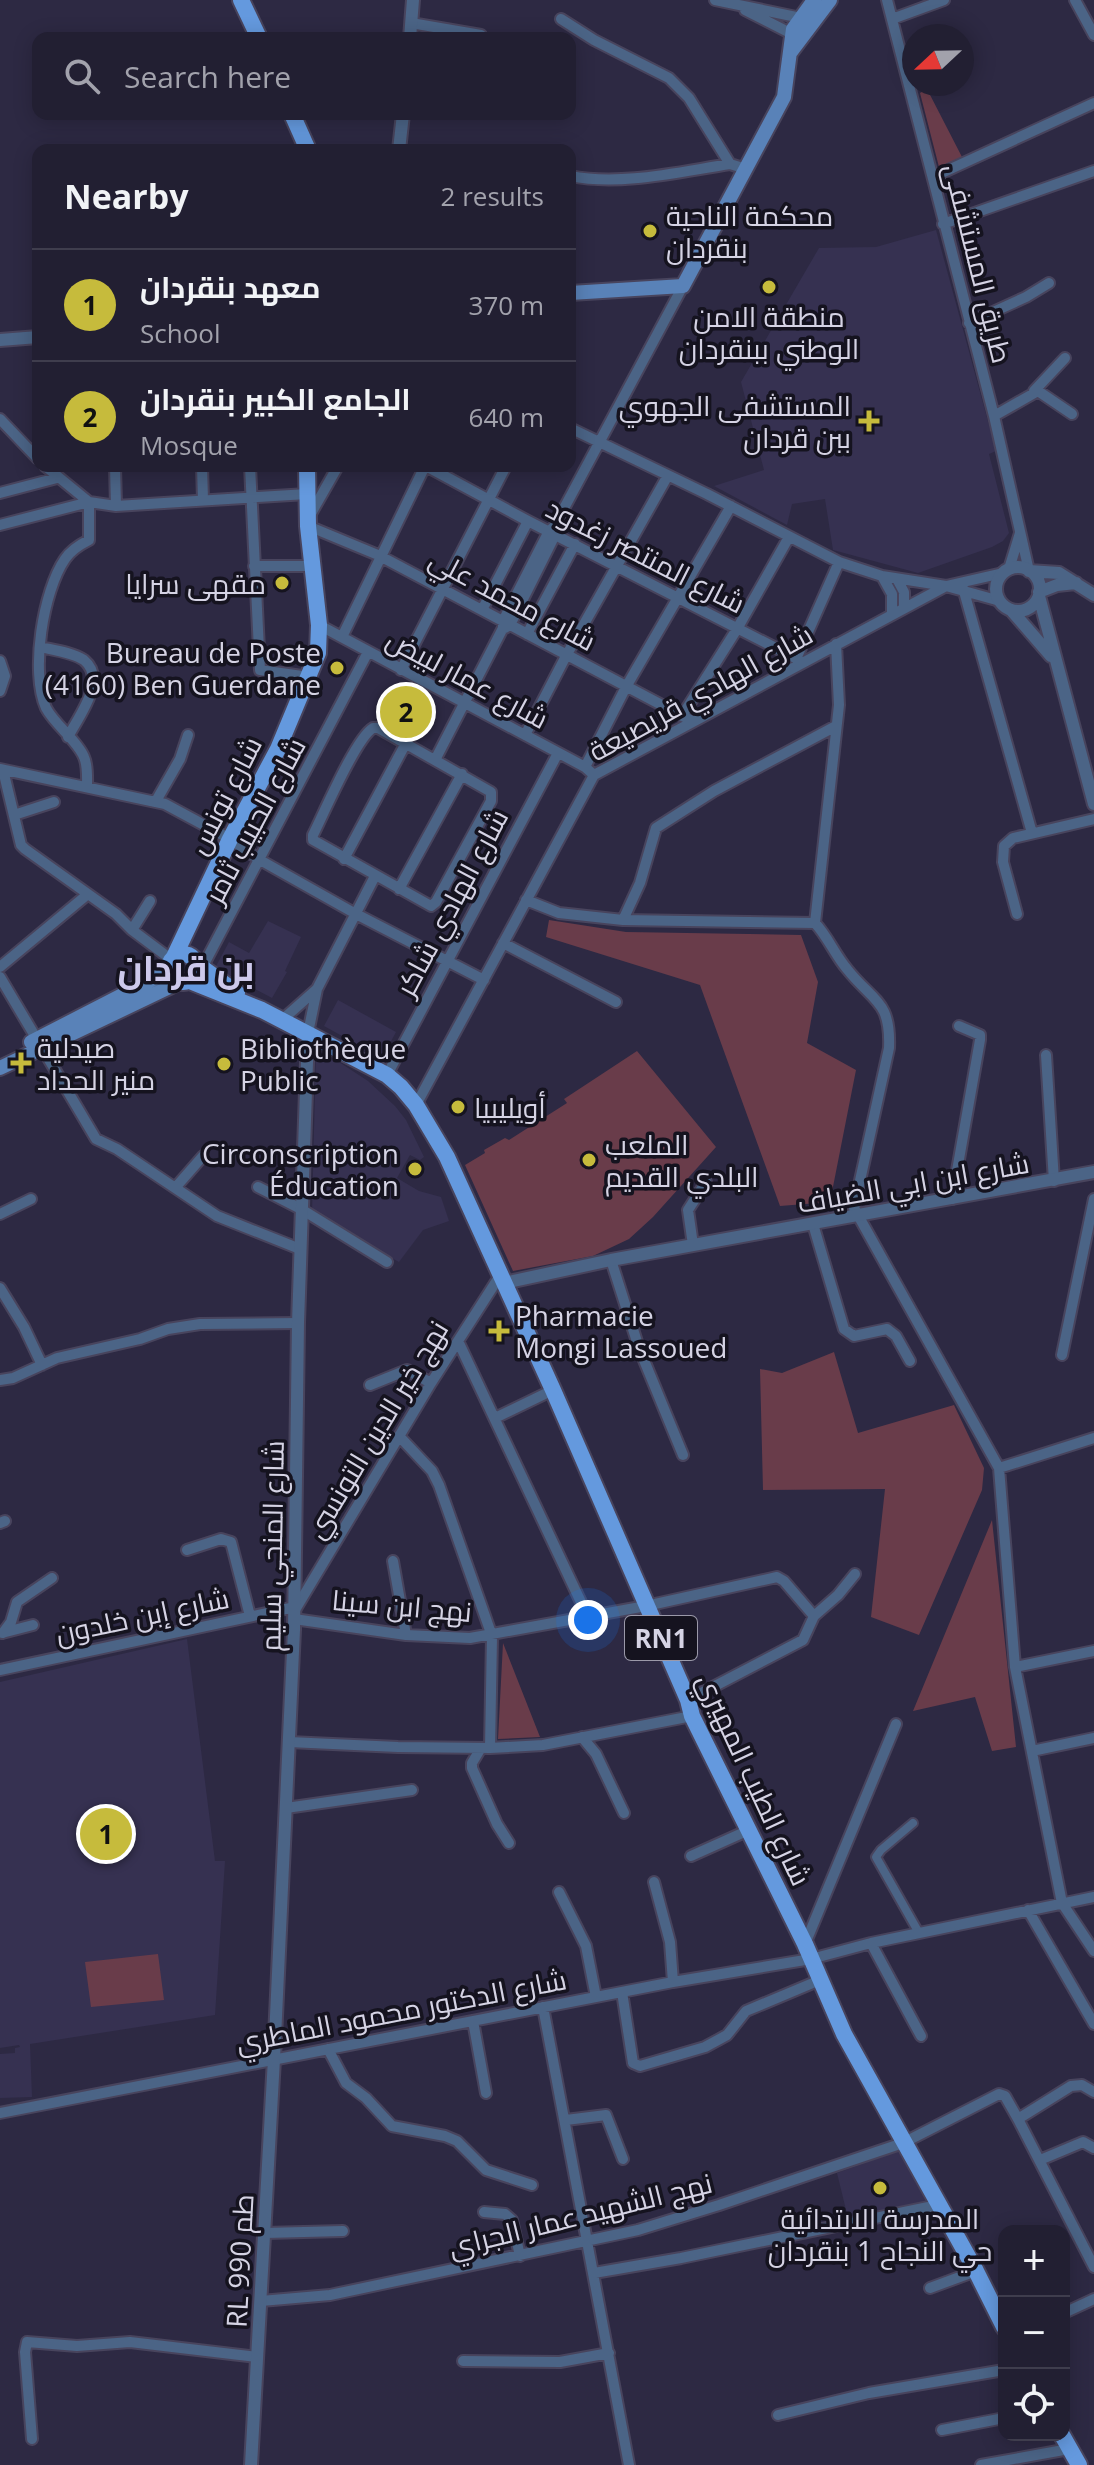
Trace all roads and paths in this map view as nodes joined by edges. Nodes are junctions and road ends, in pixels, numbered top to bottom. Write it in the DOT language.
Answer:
graph roads {
  1 [pos="241,0"];
  2 [pos="413,0"];
  3 [pos="715,0"];
  4 [pos="814,0"];
  5 [pos="829,0"];
  6 [pos="944,0"];
  7 [pos="1075,0"];
  8 [pos="887,2"];
  9 [pos="739,7"];
  10 [pos="561,19"];
  11 [pos="892,19"];
  12 [pos="411,23"];
  13 [pos="802,28"];
  14 [pos="256,32"];
  15 [pos="410,32"];
  16 [pos="464,32"];
  17 [pos="1094,35"];
  18 [pos="1094,103"];
  19 [pos="295,120"];
  20 [pos="402,120"];
  21 [pos="305,144"];
  22 [pos="400,144"];
  23 [pos="730,164"];
  24 [pos="746,169"];
  25 [pos="1093,173"];
  26 [pos="576,177"];
  27 [pos="933,177"];
  28 [pos="943,224"];
  29 [pos="1049,283"];
  30 [pos="683,286"];
  31 [pos="576,293"];
  32 [pos="969,323"];
  33 [pos="32,337"];
  34 [pos="0,340"];
  35 [pos="1065,358"];
  36 [pos="1034,391"];
  37 [pos="1072,414"];
  38 [pos="994,416"];
  39 [pos="0,419"];
  40 [pos="576,431"];
  41 [pos="600,443"];
  42 [pos="23,444"];
  43 [pos="32,444"];
  44 [pos="32,453"];
  45 [pos="51,472"];
  46 [pos="115,472"];
  47 [pos="202,472"];
  48 [pos="250,472"];
  49 [pos="307,472"];
  50 [pos="335,472"];
  51 [pos="423,472"];
  52 [pos="438,472"];
  53 [pos="503,472"];
  54 [pos="667,477"];
  55 [pos="57,478"];
  56 [pos="0,493"];
  57 [pos="307,494"];
  58 [pos="251,497"];
  59 [pos="488,498"];
  60 [pos="203,500"];
  61 [pos="89,502"];
  62 [pos="116,506"];
  63 [pos="731,506"];
  64 [pos="528,521"];
  65 [pos="308,523"];
  66 [pos="0,525"];
  67 [pos="553,531"];
  68 [pos="1020,531"];
  69 [pos="789,537"];
  70 [pos="575,544"];
  71 [pos="380,555"];
  72 [pos="839,562"];
  73 [pos="254,566"];
  74 [pos="312,566"];
  75 [pos="616,566"];
  76 [pos="1006,571"];
  77 [pos="1029,571"];
  78 [pos="882,576"];
  79 [pos="897,579"];
  80 [pos="1076,583"];
  81 [pos="946,586"];
  82 [pos="963,587"];
  83 [pos="443,590"];
  84 [pos="1039,594"];
  85 [pos="1094,595"];
  86 [pos="678,599"];
  87 [pos="1000,601"];
  88 [pos="904,608"];
  89 [pos="482,610"];
  90 [pos="1012,611"];
  91 [pos="892,614"];
  92 [pos="319,625"];
  93 [pos="505,625"];
  94 [pos="737,629"];
  95 [pos="527,634"];
  96 [pos="342,637"];
  97 [pos="836,644"];
  98 [pos="40,647"];
  99 [pos="368,652"];
  100 [pos="566,656"];
  101 [pos="1054,658"];
  102 [pos="800,660"];
  103 [pos="0,661"];
  104 [pos="401,670"];
  105 [pos="309,677"];
  106 [pos="626,687"];
  107 [pos="0,691"];
  108 [pos="464,704"];
  109 [pos="687,719"];
  110 [pos="836,726"];
  111 [pos="188,735"];
  112 [pos="525,735"];
  113 [pos="68,737"];
  114 [pos="406,743"];
  115 [pos="558,753"];
  116 [pos="435,760"];
  117 [pos="585,767"];
  118 [pos="2,770"];
  119 [pos="462,774"];
  120 [pos="594,775"];
  121 [pos="87,787"];
  122 [pos="156,801"];
  123 [pos="54,802"];
  124 [pos="1094,804"];
  125 [pos="14,815"];
  126 [pos="1094,819"];
  127 [pos="1032,833"];
  128 [pos="230,839"];
  129 [pos="344,859"];
  130 [pos="260,860"];
  131 [pos="375,876"];
  132 [pos="399,889"];
  133 [pos="88,894"];
  134 [pos="526,900"];
  135 [pos="150,901"];
  136 [pos="356,914"];
  137 [pos="1017,914"];
  138 [pos="623,920"];
  139 [pos="815,923"];
  140 [pos="132,930"];
  141 [pos="503,943"];
  142 [pos="446,961"];
  143 [pos="0,967"];
  144 [pos="184,967"];
  145 [pos="0,977"];
  146 [pos="484,980"];
  147 [pos="317,989"];
  148 [pos="4,992"];
  149 [pos="616,1002"];
  150 [pos="282,1020"];
  151 [pos="959,1026"];
  152 [pos="308,1033"];
  153 [pos="39,1044"];
  154 [pos="1046,1055"];
  155 [pos="0,1058"];
  156 [pos="0,1068"];
  157 [pos="387,1075"];
  158 [pos="416,1105"];
  159 [pos="203,1156"];
  160 [pos="1094,1172"];
  161 [pos="1054,1181"];
  162 [pos="706,1182"];
  163 [pos="258,1187"];
  164 [pos="175,1188"];
  165 [pos="31,1199"];
  166 [pos="952,1199"];
  167 [pos="1094,1199"];
  168 [pos="301,1209"];
  169 [pos="0,1214"];
  170 [pos="856,1216"];
  171 [pos="813,1224"];
  172 [pos="693,1245"];
  173 [pos="300,1249"];
  174 [pos="611,1260"];
  175 [pos="387,1262"];
  176 [pos="503,1279"];
  177 [pos="0,1288"];
  178 [pos="5,1308"];
  179 [pos="298,1323"];
  180 [pos="458,1341"];
  181 [pos="1062,1355"];
  182 [pos="910,1361"];
  183 [pos="42,1365"];
  184 [pos="0,1380"];
  185 [pos="431,1383"];
  186 [pos="370,1385"];
  187 [pos="553,1390"];
  188 [pos="495,1418"];
  189 [pos="399,1436"];
  190 [pos="1094,1438"];
  191 [pos="683,1455"];
  192 [pos="999,1468"];
  193 [pos="187,1550"];
  194 [pos="393,1561"];
  195 [pos="855,1574"];
  196 [pos="52,1578"];
  197 [pos="646,1606"];
  198 [pos="295,1612"];
  199 [pos="587,1615"];
  200 [pos="250,1616"];
  201 [pos="814,1616"];
  202 [pos="33,1625"];
  203 [pos="2,1633"];
  204 [pos="406,1635"];
  205 [pos="492,1636"];
  206 [pos="1094,1651"];
  207 [pos="1015,1667"];
  208 [pos="0,1670"];
  209 [pos="690,1708"];
  210 [pos="896,1724"];
  211 [pos="582,1737"];
  212 [pos="1094,1738"];
  213 [pos="289,1742"];
  214 [pos="485,1748"];
  215 [pos="1032,1751"];
  216 [pos="412,1790"];
  217 [pos="286,1808"];
  218 [pos="624,1813"];
  219 [pos="913,1823"];
  220 [pos="749,1830"];
  221 [pos="509,1843"];
  222 [pos="691,1856"];
  223 [pos="654,1882"];
  224 [pos="559,1892"];
  225 [pos="1094,1897"];
  226 [pos="1062,1903"];
  227 [pos="1028,1910"];
  228 [pos="919,1933"];
  229 [pos="871,1943"];
  230 [pos="1094,1951"];
  231 [pos="808,1952"];
  232 [pos="820,1980"];
  233 [pos="673,1982"];
  234 [pos="622,1992"];
  235 [pos="596,1997"];
  236 [pos="543,2007"];
  237 [pos="473,2021"];
  238 [pos="1094,2024"];
  239 [pos="921,2036"];
  240 [pos="328,2049"];
  241 [pos="274,2059"];
  242 [pos="1094,2092"];
  243 [pos="486,2093"];
  244 [pos="0,2113"];
  245 [pos="1018,2119"];
  246 [pos="566,2120"];
  247 [pos="903,2143"];
  248 [pos="1094,2148"];
  249 [pos="623,2159"];
  250 [pos="1040,2160"];
  251 [pos="532,2185"];
  252 [pos="938,2205"];
  253 [pos="484,2212"];
  254 [pos="343,2231"];
  255 [pos="265,2233"];
  256 [pos="587,2241"];
  257 [pos="520,2256"];
  258 [pos="1094,2267"];
  259 [pos="976,2271"];
  260 [pos="594,2273"];
  261 [pos="930,2288"];
  262 [pos="1094,2299"];
  263 [pos="261,2301"];
  264 [pos="1070,2310"];
  265 [pos="998,2315"];
  266 [pos="609,2353"];
  267 [pos="257,2357"];
  268 [pos="463,2361"];
  269 [pos="998,2371"];
  270 [pos="778,2415"];
  271 [pos="998,2419"];
  272 [pos="942,2430"];
  273 [pos="32,2439"];
  274 [pos="1065,2442"];
  275 [pos="251,2465"];
  276 [pos="629,2465"];
  277 [pos="981,2465"];
  278 [pos="1079,2465"];
  1 -- 14 [label="main road"];
  2 -- 12 [label="street"];
  3 -- 9 [label="street"];
  4 -- 13 [label="main road"];
  5 -- 13 [label="main road"];
  6 -- 11 [label="street"];
  7 -- 17 [label="street"];
  8 -- 11 [label="street, طريق المستشفى"];
  9 -- 13 [label="street"];
  9 -- 13 [label="street"];
  10 -- 23 [label="street"];
  11 -- 27 [label="street, طريق المستشفى"];
  12 -- 15 [label="street"];
  12 -- 16 [label="street"];
  13 -- 24 [label="main road"];
  18 -- 27 [label="street"];
  19 -- 21 [label="main road"];
  20 -- 22 [label="street"];
  23 -- 24 [label="street"];
  23 -- 26 [label="street"];
  24 -- 30 [label="main road"];
  25 -- 28 [label="street"];
  27 -- 28 [label="street, طريق المستشفى"];
  28 -- 32 [label="street, طريق المستشفى"];
  29 -- 32 [label="street"];
  30 -- 31 [label="main road"];
  30 -- 41 [label="street"];
  32 -- 38 [label="street, طريق المستشفى"];
  33 -- 34 [label="street"];
  35 -- 36 [label="street"];
  36 -- 37 [label="street"];
  36 -- 38 [label="street"];
  38 -- 68 [label="street, طريق المستشفى"];
  39 -- 42 [label="street"];
  40 -- 41 [label="street"];
  41 -- 54 [label="street"];
  41 -- 67 [label="street"];
  42 -- 43 [label="street"];
  42 -- 44 [label="street"];
  45 -- 55 [label="street"];
  46 -- 62 [label="street"];
  47 -- 60 [label="street"];
  48 -- 58 [label="street"];
  49 -- 57 [label="main road, شارع تونس"];
  50 -- 65 [label="street"];
  51 -- 71 [label="street"];
  52 -- 59 [label="street, شارع المنتصر زغدود"];
  53 -- 59 [label="street"];
  54 -- 63 [label="street"];
  54 -- 75 [label="street"];
  55 -- 56 [label="street"];
  55 -- 61 [label="street"];
  57 -- 58 [label="street"];
  57 -- 65 [label="main road, شارع تونس"];
  58 -- 60 [label="street"];
  58 -- 73 [label="street"];
  59 -- 64 [label="street, شارع المنتصر زغدود"];
  59 -- 83 [label="street"];
  60 -- 62 [label="street"];
  61 -- 62 [label="street"];
  61 -- 66 [label="street"];
  61 -- 98 [label="street"];
  63 -- 69 [label="street"];
  63 -- 86 [label="street"];
  64 -- 67 [label="street, شارع المنتصر زغدود"];
  64 -- 89 [label="street"];
  65 -- 71 [label="street, شارع محمد علي"];
  65 -- 74 [label="main road, شارع تونس"];
  67 -- 70 [label="street, شارع المنتصر زغدود"];
  67 -- 93 [label="street"];
  68 -- 76 [label="street"];
  68 -- 77 [label="street, طريق المستشفى"];
  69 -- 72 [label="street"];
  69 -- 94 [label="street"];
  70 -- 75 [label="street, شارع المنتصر زغدود"];
  70 -- 95 [label="street"];
  71 -- 83 [label="street, شارع محمد علي"];
  71 -- 96 [label="street"];
  72 -- 78 [label="street"];
  72 -- 102 [label="street"];
  73 -- 74 [label="street"];
  73 -- 105 [label="street"];
  74 -- 92 [label="main road, شارع تونس"];
  75 -- 86 [label="street, شارع المنتصر زغدود"];
  75 -- 100 [label="street"];
  76 -- 77 [label="street"];
  76 -- 82 [label="street"];
  76 -- 87 [label="street"];
  77 -- 80 [label="street"];
  77 -- 84 [label="street"];
  78 -- 79 [label="street"];
  78 -- 91 [label="street"];
  79 -- 81 [label="street"];
  79 -- 88 [label="street"];
  80 -- 84 [label="street"];
  80 -- 85 [label="street"];
  81 -- 82 [label="street"];
  81 -- 88 [label="street, شارع الهادي قريصيعة"];
  82 -- 87 [label="street"];
  82 -- 127 [label="street"];
  83 -- 89 [label="street, شارع محمد علي"];
  83 -- 104 [label="street"];
  84 -- 90 [label="street"];
  84 -- 101 [label="street"];
  86 -- 94 [label="street, شارع المنتصر زغدود"];
  86 -- 106 [label="street"];
  87 -- 90 [label="street"];
  88 -- 91 [label="street, شارع الهادي قريصيعة"];
  89 -- 93 [label="street, شارع محمد علي"];
  90 -- 101 [label="street"];
  91 -- 97 [label="street, شارع الهادي قريصيعة"];
  92 -- 96 [label="street, شارع عمار لبيض"];
  92 -- 105 [label="main road, شارع تونس"];
  93 -- 95 [label="street, شارع محمد علي"];
  93 -- 108 [label="street"];
  94 -- 102 [label="street, شارع المنتصر زغدود"];
  94 -- 109 [label="street"];
  95 -- 100 [label="street, شارع محمد علي"];
  96 -- 99 [label="street, شارع عمار لبيض"];
  97 -- 102 [label="street, شارع الهادي قريصيعة"];
  97 -- 110 [label="street"];
  98 -- 113 [label="street"];
  98 -- 113 [label="street"];
  99 -- 104 [label="street, شارع عمار لبيض"];
  99 -- 130 [label="street, شارع الحبيب ثامر"];
  100 -- 106 [label="street, شارع محمد علي"];
  100 -- 112 [label="street"];
  101 -- 124 [label="street"];
  102 -- 109 [label="street, شارع الهادي قريصيعة"];
  103 -- 107 [label="street"];
  104 -- 108 [label="street, شارع عمار لبيض"];
  105 -- 128 [label="main road, شارع تونس"];
  106 -- 109 [label="street, شارع محمد علي"];
  106 -- 117 [label="street"];
  108 -- 112 [label="street, شارع عمار لبيض"];
  108 -- 116 [label="street"];
  109 -- 120 [label="street, شارع الهادي قريصيعة"];
  110 -- 138 [label="street"];
  110 -- 139 [label="street"];
  111 -- 122 [label="street"];
  112 -- 115 [label="street, شارع عمار لبيض"];
  113 -- 121 [label="street"];
  114 -- 116 [label="street"];
  114 -- 129 [label="street"];
  114 -- 129 [label="street"];
  115 -- 117 [label="street, شارع عمار لبيض"];
  115 -- 142 [label="street, شارع الهادي شاكر"];
  116 -- 119 [label="street"];
  117 -- 120 [label="street, شارع عمار لبيض"];
  118 -- 121 [label="street"];
  118 -- 125 [label="street"];
  119 -- 132 [label="street"];
  119 -- 132 [label="street"];
  120 -- 134 [label="street, شارع الهادي قريصيعة"];
  121 -- 122 [label="street"];
  122 -- 128 [label="street"];
  123 -- 125 [label="street"];
  125 -- 133 [label="street"];
  126 -- 127 [label="street"];
  127 -- 137 [label="street"];
  128 -- 130 [label="street"];
  128 -- 144 [label="main road, شارع تونس"];
  129 -- 131 [label="street"];
  130 -- 136 [label="street"];
  130 -- 144 [label="street, شارع الحبيب ثامر"];
  131 -- 132 [label="street"];
  131 -- 136 [label="street"];
  133 -- 140 [label="street"];
  133 -- 143 [label="street"];
  134 -- 138 [label="street"];
  134 -- 141 [label="street, شارع الهادي قريصيعة"];
  135 -- 140 [label="street"];
  136 -- 142 [label="street"];
  136 -- 147 [label="street"];
  138 -- 139 [label="street"];
  139 -- 170 [label="street"];
  140 -- 144 [label="street"];
  141 -- 146 [label="street, شارع الهادي قريصيعة"];
  141 -- 149 [label="street"];
  142 -- 146 [label="street"];
  142 -- 157 [label="street, شارع الهادي شاكر"];
  144 -- 150 [label="main road, شارع الطيب المهيري / RN1"];
  144 -- 153 [label="main road"];
  145 -- 148 [label="street"];
  146 -- 158 [label="street, شارع الهادي قريصيعة"];
  147 -- 150 [label="street"];
  147 -- 152 [label="street"];
  148 -- 153 [label="street"];
  150 -- 152 [label="main road, شارع الطيب المهيري / RN1"];
  151 -- 166 [label="street"];
  152 -- 157 [label="main road, شارع الطيب المهيري / RN1"];
  152 -- 168 [label="street, شارع المنجي سليم"];
  153 -- 155 [label="main road"];
  153 -- 156 [label="main road"];
  153 -- 164 [label="street"];
  154 -- 161 [label="street"];
  157 -- 158 [label="main road, شارع الطيب المهيري / RN1"];
  158 -- 176 [label="main road, شارع الطيب المهيري / RN1"];
  159 -- 164 [label="street"];
  160 -- 161 [label="street, شارع ابن ابي الضياف"];
  161 -- 166 [label="street, شارع ابن ابي الضياف"];
  162 -- 172 [label="street"];
  163 -- 168 [label="street"];
  164 -- 173 [label="street"];
  165 -- 169 [label="street"];
  166 -- 170 [label="street, شارع ابن ابي الضياف"];
  167 -- 181 [label="street"];
  168 -- 173 [label="street, شارع المنجي سليم"];
  168 -- 175 [label="street"];
  170 -- 171 [label="street, شارع ابن ابي الضياف"];
  170 -- 192 [label="street"];
  171 -- 172 [label="street, شارع ابن ابي الضياف"];
  171 -- 182 [label="street"];
  172 -- 174 [label="street, شارع ابن ابي الضياف"];
  173 -- 179 [label="street, شارع المنجي سليم"];
  174 -- 176 [label="street, شارع ابن ابي الضياف"];
  174 -- 191 [label="street"];
  176 -- 180 [label="street, نهج خير الدين التونسي"];
  176 -- 187 [label="main road, شارع الطيب المهيري / RN1"];
  177 -- 178 [label="street"];
  178 -- 183 [label="street"];
  179 -- 183 [label="street"];
  179 -- 198 [label="street, شارع المنجي سليم"];
  180 -- 185 [label="street, نهج خير الدين التونسي"];
  180 -- 188 [label="street"];
  183 -- 184 [label="street"];
  185 -- 186 [label="street"];
  185 -- 189 [label="street, نهج خير الدين التونسي"];
  187 -- 188 [label="street"];
  187 -- 197 [label="main road, شارع الطيب المهيري / RN1"];
  188 -- 199 [label="street"];
  189 -- 198 [label="street, نهج خير الدين التونسي"];
  189 -- 205 [label="street"];
  190 -- 192 [label="street"];
  192 -- 207 [label="street"];
  193 -- 200 [label="street"];
  194 -- 204 [label="street"];
  195 -- 201 [label="street"];
  196 -- 203 [label="street"];
  197 -- 199 [label="street, نهج ابن سينا"];
  197 -- 201 [label="street, نهج ابن سينا"];
  197 -- 209 [label="main road, شارع الطيب المهيري / RN1"];
  198 -- 200 [label="street, شارع إبن خلدون"];
  198 -- 204 [label="street, نهج ابن سينا"];
  198 -- 213 [label="street, شارع المنجي سليم"];
  199 -- 205 [label="street, نهج ابن سينا"];
  200 -- 208 [label="street, شارع إبن خلدون"];
  201 -- 209 [label="street"];
  202 -- 203 [label="street"];
  204 -- 205 [label="street, نهج ابن سينا"];
  205 -- 214 [label="street"];
  206 -- 207 [label="street"];
  207 -- 215 [label="street"];
  209 -- 211 [label="street"];
  209 -- 220 [label="main road, شارع الطيب المهيري / RN1"];
  210 -- 231 [label="street"];
  211 -- 214 [label="street"];
  211 -- 218 [label="street"];
  212 -- 215 [label="street"];
  213 -- 214 [label="street"];
  213 -- 217 [label="street, شارع المنجي سليم"];
  214 -- 221 [label="street"];
  215 -- 226 [label="street"];
  216 -- 217 [label="street"];
  217 -- 241 [label="street, شارع المنجي سليم"];
  219 -- 228 [label="street"];
  220 -- 222 [label="street"];
  220 -- 231 [label="main road, شارع الطيب المهيري / RN1"];
  223 -- 233 [label="street"];
  224 -- 235 [label="street"];
  225 -- 226 [label="street, شارع الدكتور محمود الماطري"];
  226 -- 227 [label="street, شارع الدكتور محمود الماطري"];
  226 -- 230 [label="street"];
  227 -- 228 [label="street, شارع الدكتور محمود الماطري"];
  227 -- 238 [label="street"];
  228 -- 229 [label="street, شارع الدكتور محمود الماطري"];
  229 -- 231 [label="street, شارع الدكتور محمود الماطري"];
  229 -- 239 [label="street"];
  231 -- 232 [label="main road, شارع الطيب المهيري / RN1"];
  231 -- 233 [label="street, شارع الدكتور محمود الماطري"];
  232 -- 234 [label="street"];
  232 -- 247 [label="main road, شارع الطيب المهيري / RN1"];
  233 -- 234 [label="street, شارع الدكتور محمود الماطري"];
  234 -- 235 [label="street, شارع الدكتور محمود الماطري"];
  235 -- 236 [label="street, شارع الدكتور محمود الماطري"];
  236 -- 237 [label="street, شارع الدكتور محمود الماطري"];
  236 -- 246 [label="street"];
  237 -- 240 [label="street, شارع الدكتور محمود الماطري"];
  237 -- 243 [label="street"];
  240 -- 241 [label="street, شارع الدكتور محمود الماطري"];
  240 -- 251 [label="street"];
  241 -- 244 [label="street, شارع الدكتور محمود الماطري"];
  241 -- 255 [label="street, RL طم 990"];
  242 -- 245 [label="street"];
  245 -- 247 [label="street, نهج الشهيد عمار الجراي"];
  245 -- 250 [label="street"];
  246 -- 249 [label="street"];
  246 -- 256 [label="street"];
  247 -- 252 [label="main road, شارع الطيب المهيري / RN1"];
  247 -- 256 [label="street, نهج الشهيد عمار الجراي"];
  248 -- 250 [label="street"];
  250 -- 258 [label="street"];
  252 -- 259 [label="main road, شارع الطيب المهيري / RN1"];
  252 -- 260 [label="street"];
  253 -- 257 [label="street"];
  254 -- 255 [label="street"];
  255 -- 263 [label="street, RL طم 990"];
  256 -- 257 [label="street, نهج الشهيد عمار الجراي"];
  256 -- 260 [label="street"];
  257 -- 263 [label="street, نهج الشهيد عمار الجراي"];
  259 -- 261 [label="street"];
  259 -- 265 [label="main road, شارع الطيب المهيري / RN1"];
  260 -- 266 [label="street"];
  262 -- 264 [label="street"];
  263 -- 267 [label="street, RL طم 990"];
  266 -- 268 [label="street"];
  266 -- 276 [label="street"];
  267 -- 273 [label="street"];
  267 -- 275 [label="street, RL طم 990"];
  269 -- 270 [label="street"];
  271 -- 272 [label="street"];
  274 -- 277 [label="street"];
  274 -- 278 [label="main road"];
}
